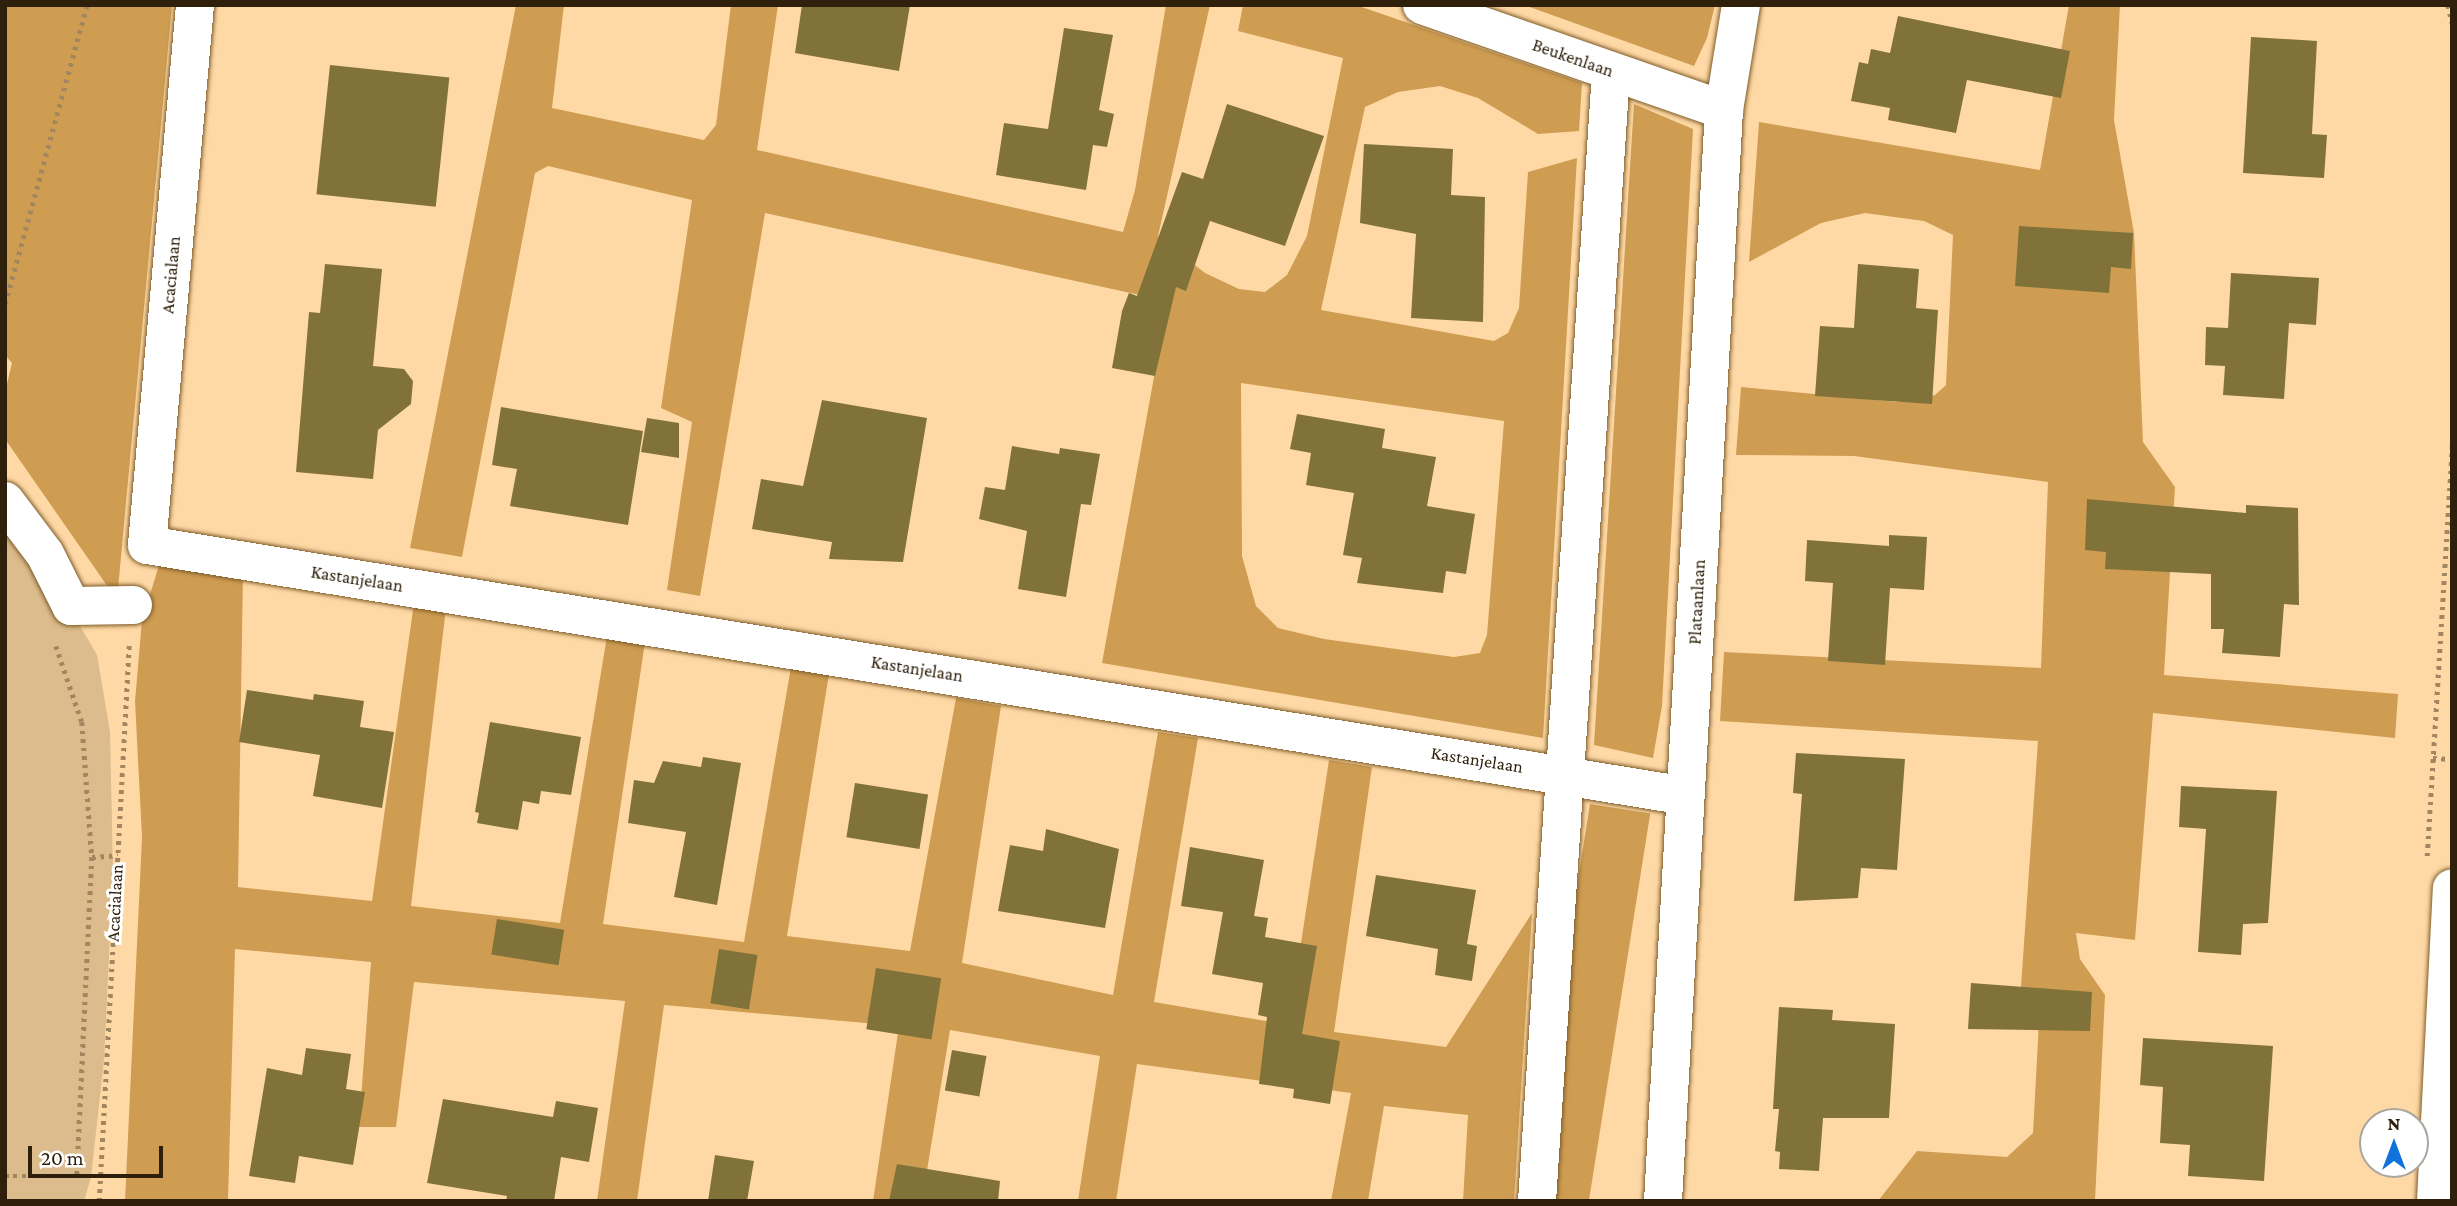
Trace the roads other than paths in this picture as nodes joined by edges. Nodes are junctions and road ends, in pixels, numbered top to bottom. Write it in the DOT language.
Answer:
graph roads {
  1 [pos="195,5"];
  2 [pos="1422,5"];
  3 [pos="1741,5"];
  4 [pos="1611,72"];
  5 [pos="1724,110"];
  6 [pos="5,501"];
  7 [pos="147,545"];
  8 [pos="133,605"];
  9 [pos="1564,774"];
  10 [pos="1686,796"];
  11 [pos="2452,888"];
  12 [pos="2450,950"];
  13 [pos="1536,1201"];
  14 [pos="1663,1201"];
  15 [pos="2436,1201"];
  1 -- 7 [label="street, Acacialaan"];
  2 -- 4 [label="street, Beukenlaan"];
  3 -- 5 [label="street, Plataanlaan"];
  4 -- 5 [label="street, Beukenlaan"];
  4 -- 9 [label="street"];
  5 -- 10 [label="street, Plataanlaan"];
  6 -- 8 [label="street"];
  7 -- 9 [label="street, Kastanjelaan"];
  9 -- 10 [label="street, Kastanjelaan"];
  9 -- 13 [label="street"];
  10 -- 14 [label="street, Plataanlaan"];
  11 -- 12 [label="street"];
  12 -- 15 [label="street"];
}
